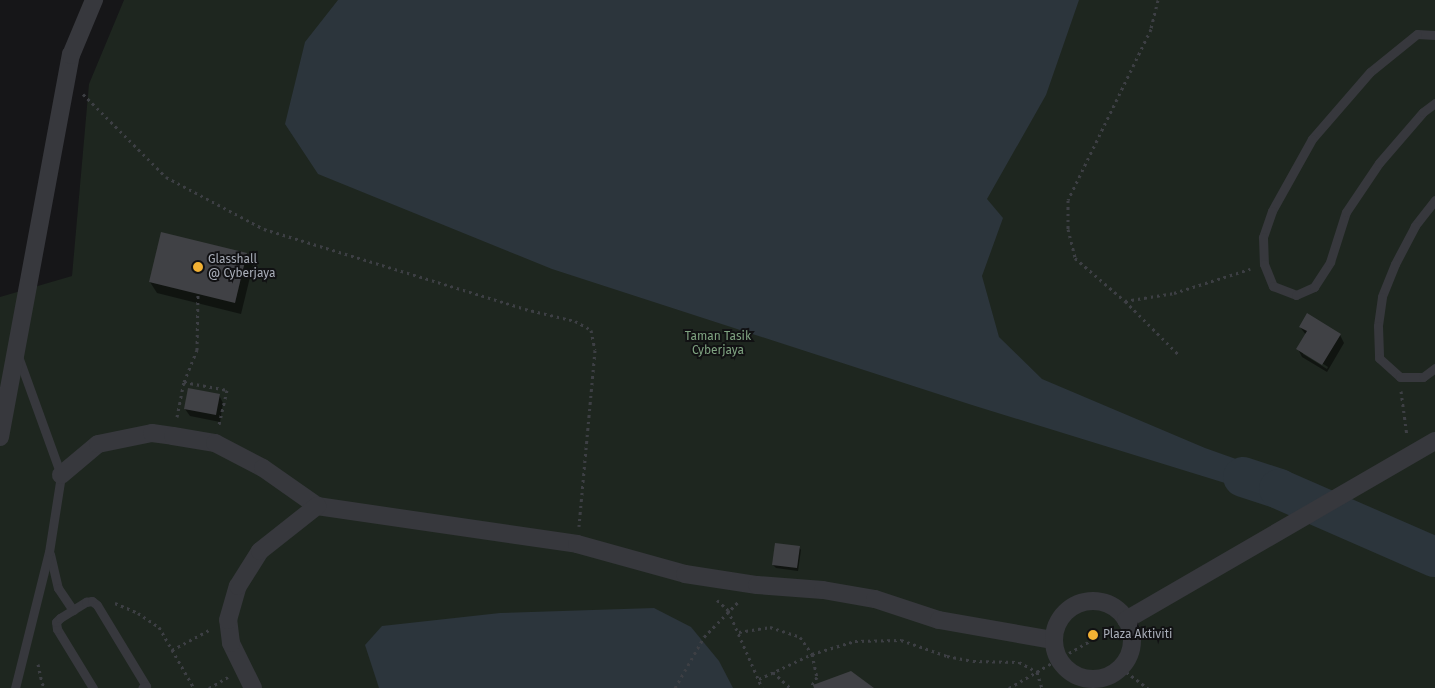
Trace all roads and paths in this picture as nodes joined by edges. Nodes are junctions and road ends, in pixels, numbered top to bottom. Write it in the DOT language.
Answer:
graph roads {
  1 [pos="94,0"];
  2 [pos="1158,0"];
  3 [pos="1435,35"];
  4 [pos="66,78"];
  5 [pos="1435,103"];
  6 [pos="1435,200"];
  7 [pos="1264,264"];
  8 [pos="198,294"];
  9 [pos="1125,301"];
  10 [pos="16,350"];
  11 [pos="1178,354"];
  12 [pos="1435,368"];
  13 [pos="1400,377"];
  14 [pos="184,382"];
  15 [pos="172,436"];
  16 [pos="0,437"];
  17 [pos="1435,441"];
  18 [pos="215,443"];
  19 [pos="1409,456"];
  20 [pos="61,475"];
  21 [pos="317,506"];
  22 [pos="577,544"];
  23 [pos="49,552"];
  24 [pos="757,585"];
  25 [pos="714,598"];
  26 [pos="97,605"];
  27 [pos="73,610"];
  28 [pos="728,610"];
  29 [pos="228,620"];
  30 [pos="1126,620"];
  31 [pos="739,632"];
  32 [pos="1053,640"];
  33 [pos="172,650"];
  34 [pos="812,654"];
  35 [pos="37,659"];
  36 [pos="1121,668"];
  37 [pos="773,672"];
  38 [pos="760,679"];
  39 [pos="15,688"];
  40 [pos="45,688"];
  41 [pos="92,688"];
  42 [pos="142,688"];
  43 [pos="194,688"];
  44 [pos="253,688"];
  45 [pos="674,688"];
  46 [pos="762,688"];
  47 [pos="790,688"];
  48 [pos="810,688"];
  49 [pos="1042,688"];
  50 [pos="1148,688"];
  1 -- 4 [label="street"];
  2 -- 9 [label="path"];
  3 -- 7 [label="lane"];
  4 -- 10 [label="street"];
  4 -- 22 [label="path"];
  5 -- 7 [label="lane"];
  6 -- 13 [label="lane"];
  7 -- 9 [label="path"];
  8 -- 14 [label="path"];
  9 -- 11 [label="path"];
  10 -- 16 [label="street"];
  10 -- 20 [label="lane"];
  12 -- 13 [label="lane"];
  13 -- 19 [label="path"];
  14 -- 15 [label="path"];
  14 -- 18 [label="path"];
  15 -- 18 [label="street"];
  15 -- 20 [label="street"];
  17 -- 19 [label="street"];
  18 -- 21 [label="street"];
  19 -- 30 [label="street"];
  20 -- 23 [label="lane"];
  21 -- 22 [label="street"];
  21 -- 29 [label="street"];
  22 -- 24 [label="street"];
  23 -- 27 [label="lane"];
  23 -- 39 [label="lane"];
  24 -- 28 [label="path"];
  24 -- 32 [label="street"];
  25 -- 28 [label="path"];
  26 -- 27 [label="lane"];
  26 -- 33 [label="path"];
  26 -- 42 [label="lane"];
  27 -- 41 [label="lane"];
  28 -- 31 [label="path"];
  28 -- 45 [label="path"];
  29 -- 33 [label="path"];
  29 -- 44 [label="street"];
  30 -- 32 [label="street"];
  30 -- 36 [label="street"];
  31 -- 34 [label="path"];
  31 -- 38 [label="path"];
  32 -- 36 [label="street"];
  33 -- 43 [label="path"];
  34 -- 37 [label="path"];
  34 -- 48 [label="path"];
  34 -- 49 [label="path"];
  35 -- 40 [label="path"];
  36 -- 50 [label="path"];
  37 -- 38 [label="path"];
  37 -- 47 [label="path"];
  38 -- 46 [label="path"];
}
